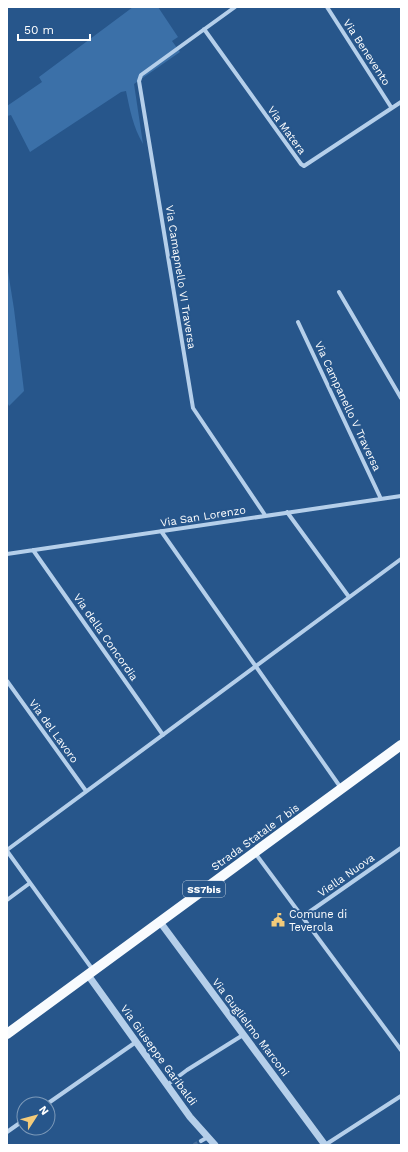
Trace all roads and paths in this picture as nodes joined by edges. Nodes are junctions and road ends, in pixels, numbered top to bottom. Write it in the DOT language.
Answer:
graph roads {
  1 [pos="235,7"];
  2 [pos="327,7"];
  3 [pos="204,30"];
  4 [pos="401,102"];
  5 [pos="392,107"];
  6 [pos="339,292"];
  7 [pos="298,322"];
  8 [pos="401,398"];
  9 [pos="401,496"];
  10 [pos="381,499"];
  11 [pos="287,512"];
  12 [pos="266,515"];
  13 [pos="161,531"];
  14 [pos="33,550"];
  15 [pos="7,554"];
  16 [pos="401,559"];
  17 [pos="349,598"];
  18 [pos="256,666"];
  19 [pos="7,680"];
  20 [pos="163,735"];
  21 [pos="401,745"];
  22 [pos="341,789"];
  23 [pos="86,791"];
  24 [pos="401,848"];
  25 [pos="7,851"];
  26 [pos="254,852"];
  27 [pos="30,883"];
  28 [pos="7,900"];
  29 [pos="302,917"];
  30 [pos="160,922"];
  31 [pos="91,973"];
  32 [pos="7,1034"];
  33 [pos="243,1035"];
  34 [pos="136,1042"];
  35 [pos="401,1050"];
  36 [pos="167,1085"];
  37 [pos="401,1096"];
  38 [pos="56,1098"];
  39 [pos="16,1126"];
  40 [pos="7,1132"];
  41 [pos="208,1137"];
  42 [pos="201,1141"];
  43 [pos="215,1145"];
  44 [pos="325,1145"];
  1 -- 3 [label="street, Via Camapnello VI Traversa"];
  2 -- 5 [label="street, Via Benevento"];
  3 -- 5 [label="street, Via Matera"];
  3 -- 12 [label="street, Via Camapnello VI Traversa"];
  4 -- 5 [label="street, Via Matera"];
  6 -- 8 [label="street"];
  7 -- 10 [label="street, Via Campanello V Traversa"];
  9 -- 10 [label="street, Via San Lorenzo"];
  10 -- 11 [label="street, Via San Lorenzo"];
  11 -- 12 [label="street, Via San Lorenzo"];
  11 -- 17 [label="street"];
  12 -- 13 [label="street, Via San Lorenzo"];
  13 -- 14 [label="street, Via San Lorenzo"];
  13 -- 18 [label="street"];
  14 -- 15 [label="street, Via San Lorenzo"];
  14 -- 20 [label="street, Via della Concordia"];
  16 -- 17 [label="street"];
  17 -- 18 [label="street"];
  18 -- 20 [label="street"];
  18 -- 22 [label="street"];
  19 -- 23 [label="street, Via del Lavoro"];
  20 -- 23 [label="street"];
  21 -- 22 [label="main road, Strada Statale 7 bis / SS7bis"];
  22 -- 26 [label="main road, Strada Statale 7 bis / SS7bis"];
  23 -- 25 [label="street"];
  24 -- 29 [label="street, Viella Nuova"];
  25 -- 27 [label="street"];
  26 -- 29 [label="street"];
  26 -- 30 [label="main road, Strada Statale 7 bis / SS7bis"];
  27 -- 28 [label="street"];
  27 -- 31 [label="street"];
  29 -- 35 [label="street"];
  30 -- 31 [label="main road, Strada Statale 7 bis / SS7bis"];
  30 -- 33 [label="street, Via Guglielmo Marconi"];
  31 -- 32 [label="main road, Strada Statale 7 bis / SS7bis"];
  31 -- 34 [label="street, Via Giuseppe Garibaldi"];
  33 -- 36 [label="street"];
  33 -- 44 [label="street, Via Guglielmo Marconi"];
  34 -- 36 [label="street, Via Giuseppe Garibaldi"];
  34 -- 38 [label="street"];
  36 -- 41 [label="street, Via Giuseppe Garibaldi"];
  37 -- 44 [label="street"];
  39 -- 40 [label="street"];
  41 -- 42 [label="street"];
  41 -- 43 [label="street, Via Giuseppe Garibaldi"];
}
